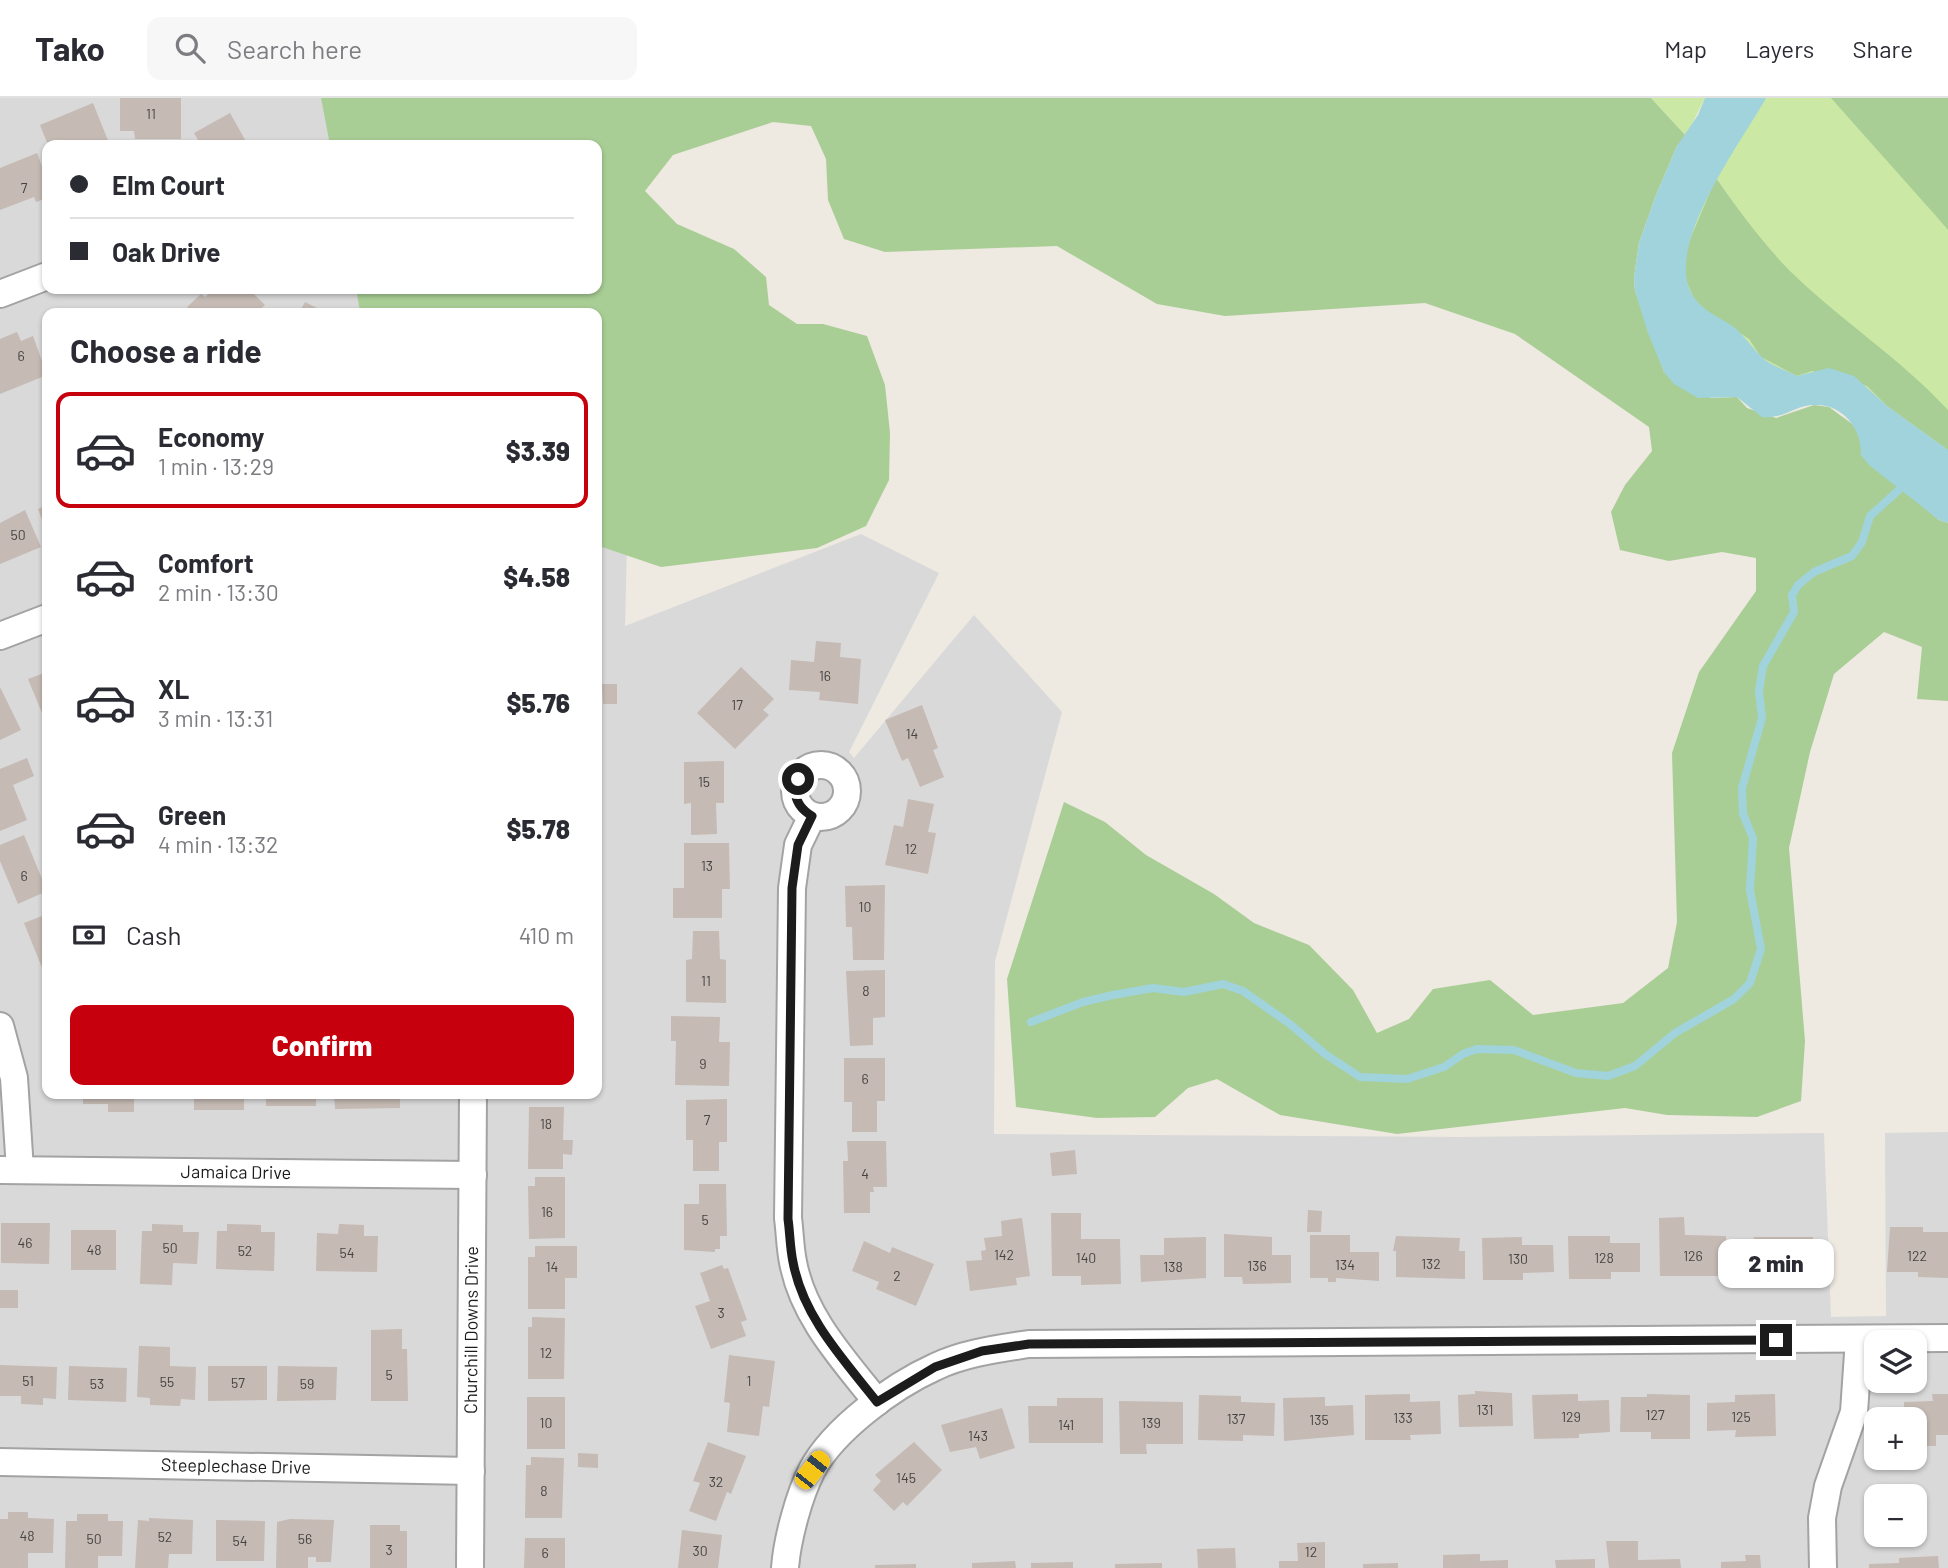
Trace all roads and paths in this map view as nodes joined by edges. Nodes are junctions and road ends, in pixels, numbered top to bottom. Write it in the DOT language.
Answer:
graph roads {
  1 [pos="42,278"];
  2 [pos="0,294"];
  3 [pos="42,620"];
  4 [pos="0,636"];
  5 [pos="812,816"];
  6 [pos="0,1026"];
  7 [pos="473,1099"];
  8 [pos="10,1170"];
  9 [pos="473,1175"];
  10 [pos="1948,1338"];
  11 [pos="1859,1339"];
  12 [pos="877,1402"];
  13 [pos="0,1462"];
  14 [pos="471,1471"];
  15 [pos="470,1568"];
  16 [pos="785,1568"];
  17 [pos="1823,1568"];
  1 -- 2 [label="street"];
  3 -- 4 [label="street"];
  5 -- 12 [label="street"];
  6 -- 8 [label="street"];
  7 -- 9 [label="street, Churchill Downs Drive"];
  8 -- 9 [label="street, Jamaica Drive"];
  9 -- 14 [label="street, Churchill Downs Drive"];
  10 -- 11 [label="street"];
  11 -- 12 [label="street"];
  11 -- 17 [label="street"];
  12 -- 16 [label="street"];
  13 -- 14 [label="street, Steeplechase Drive"];
  14 -- 15 [label="street, Churchill Downs Drive"];
}
